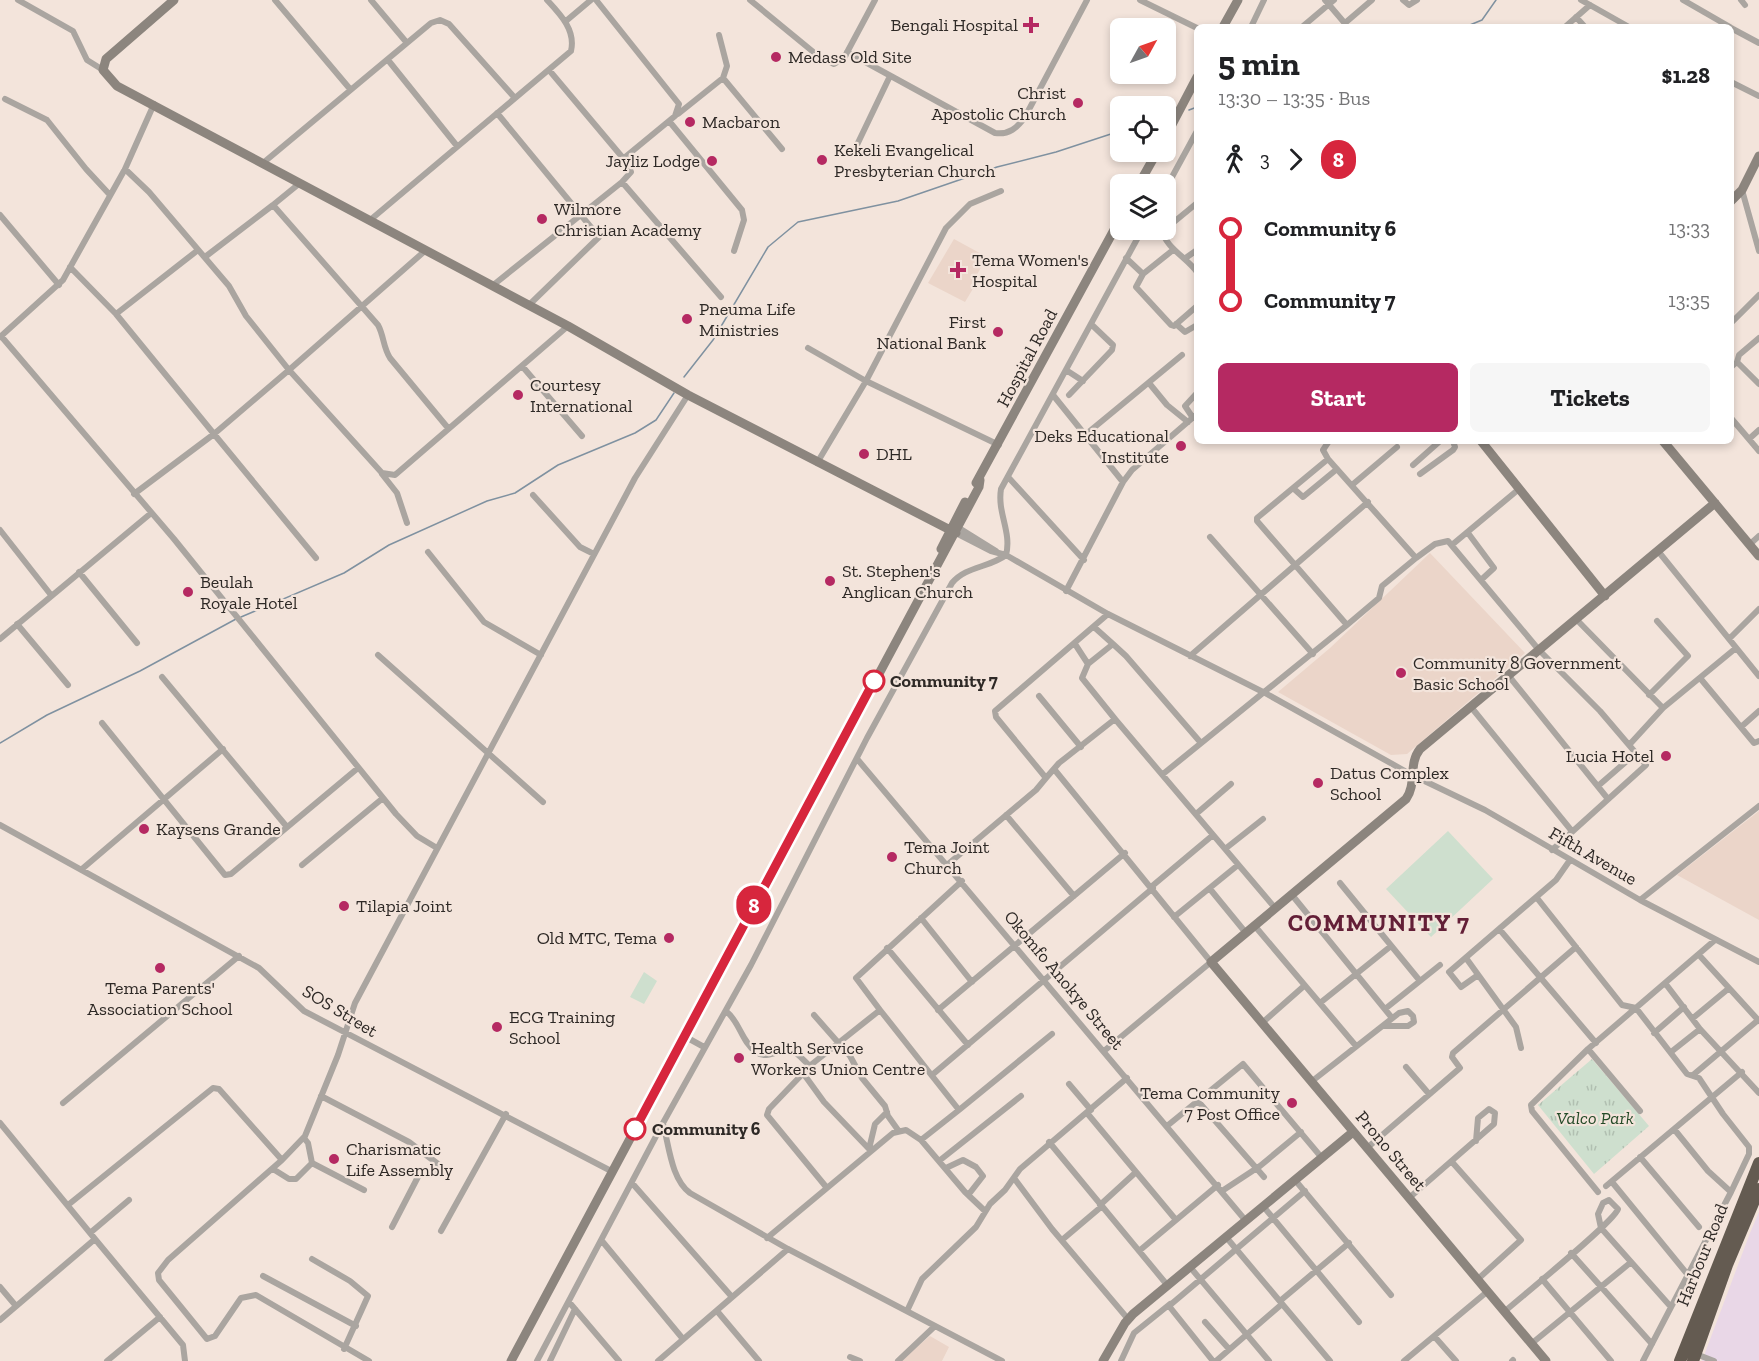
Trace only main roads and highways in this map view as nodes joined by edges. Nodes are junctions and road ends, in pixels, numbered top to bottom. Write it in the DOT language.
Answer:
graph roads {
  1 [pos="1759,1163"];
  2 [pos="1759,1189"];
  3 [pos="1694,1357"];
  4 [pos="1680,1361"];
  1 -- 4 [label="highway, Harbour Road"];
  2 -- 3 [label="highway, Harbour Road"];
}
